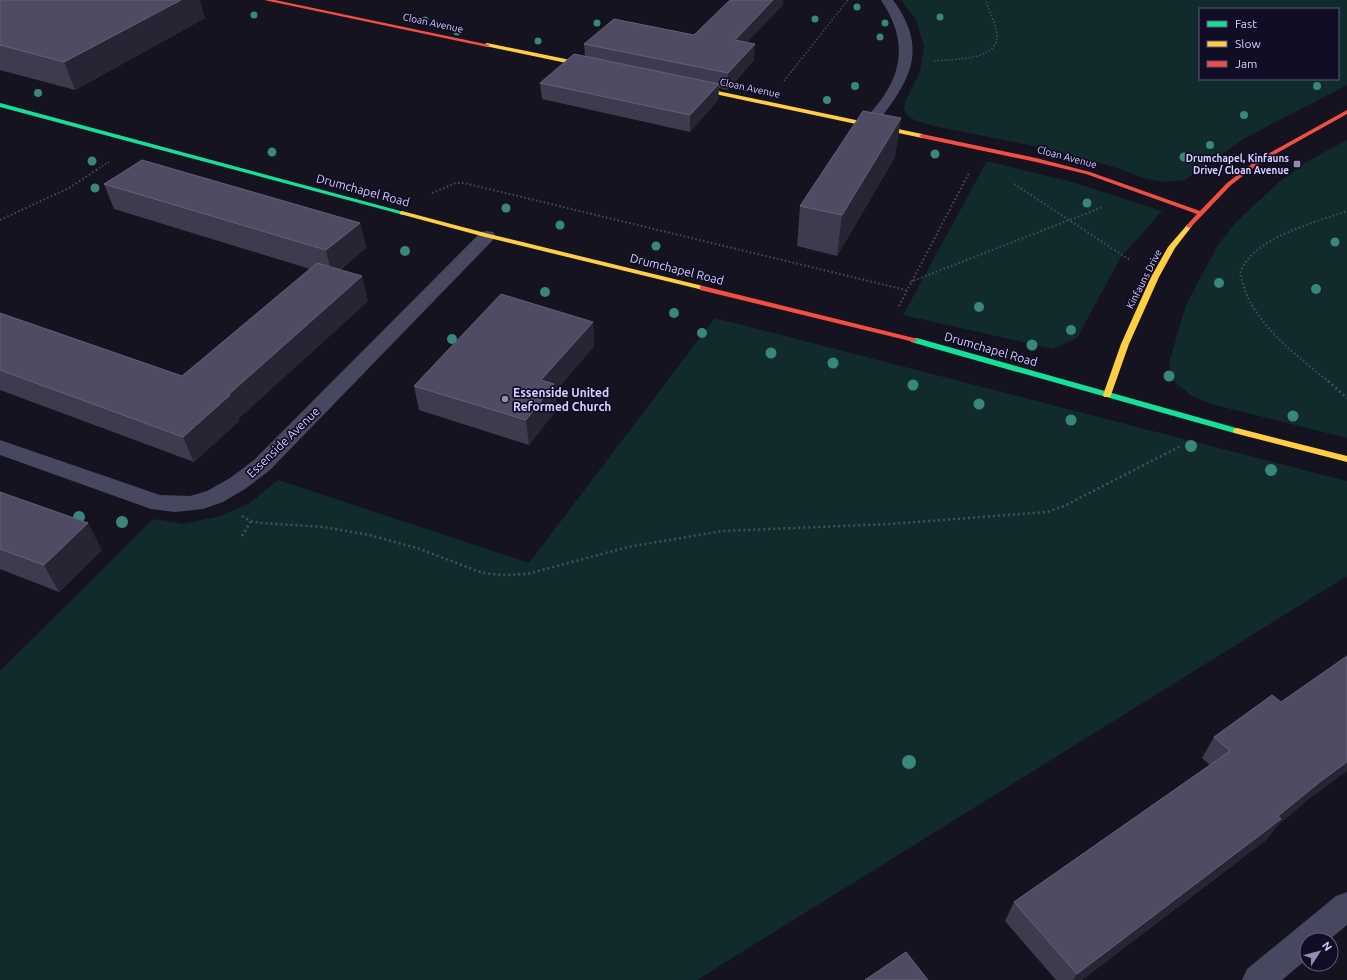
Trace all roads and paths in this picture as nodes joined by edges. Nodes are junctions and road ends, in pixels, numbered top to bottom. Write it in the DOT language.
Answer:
graph roads {
  1 [pos="267,0"];
  2 [pos="848,0"];
  3 [pos="887,0"];
  4 [pos="986,0"];
  5 [pos="905,61"];
  6 [pos="602,69"];
  7 [pos="680,85"];
  8 [pos="766,103"];
  9 [pos="0,105"];
  10 [pos="1347,112"];
  11 [pos="869,124"];
  12 [pos="138,143"];
  13 [pos="983,148"];
  14 [pos="977,159"];
  15 [pos="1140,192"];
  16 [pos="389,210"];
  17 [pos="1347,211"];
  18 [pos="1200,213"];
  19 [pos="0,220"];
  20 [pos="1069,221"];
  21 [pos="487,236"];
  22 [pos="1155,277"];
  23 [pos="910,282"];
  24 [pos="906,290"];
  25 [pos="886,332"];
  26 [pos="1107,395"];
  27 [pos="1347,398"];
  28 [pos="1215,425"];
  29 [pos="0,446"];
  30 [pos="1347,459"];
  31 [pos="221,494"];
  32 [pos="251,521"];
  33 [pos="242,536"];
  34 [pos="1347,906"];
  35 [pos="1258,980"];
  1 -- 6 [label="street, Cloan Avenue"];
  2 -- 8 [label="path"];
  3 -- 5 [label="street"];
  4 -- 5 [label="path"];
  5 -- 11 [label="street"];
  7 -- 8 [label="street, Cloan Avenue"];
  8 -- 11 [label="street, Cloan Avenue"];
  9 -- 12 [label="street, Drumchapel Road"];
  10 -- 18 [label="street, Kinfauns Drive"];
  11 -- 13 [label="street, Cloan Avenue"];
  12 -- 16 [label="street, Drumchapel Road"];
  12 -- 19 [label="path"];
  13 -- 14 [label="path"];
  13 -- 15 [label="street, Cloan Avenue"];
  14 -- 20 [label="path"];
  14 -- 23 [label="path"];
  15 -- 18 [label="street, Cloan Avenue"];
  15 -- 20 [label="path"];
  16 -- 21 [label="street, Drumchapel Road"];
  16 -- 24 [label="path"];
  17 -- 27 [label="path"];
  18 -- 22 [label="street, Kinfauns Drive"];
  20 -- 22 [label="path"];
  20 -- 23 [label="path"];
  21 -- 25 [label="street, Drumchapel Road"];
  21 -- 31 [label="street, Essenside Avenue"];
  22 -- 26 [label="street, Kinfauns Drive"];
  23 -- 24 [label="path"];
  24 -- 25 [label="path"];
  25 -- 26 [label="street, Drumchapel Road"];
  26 -- 28 [label="street, Drumchapel Road"];
  28 -- 30 [label="street, Drumchapel Road"];
  28 -- 32 [label="path"];
  29 -- 31 [label="street, Essenside Avenue"];
  31 -- 32 [label="path"];
  32 -- 33 [label="path"];
  34 -- 35 [label="street"];
}
